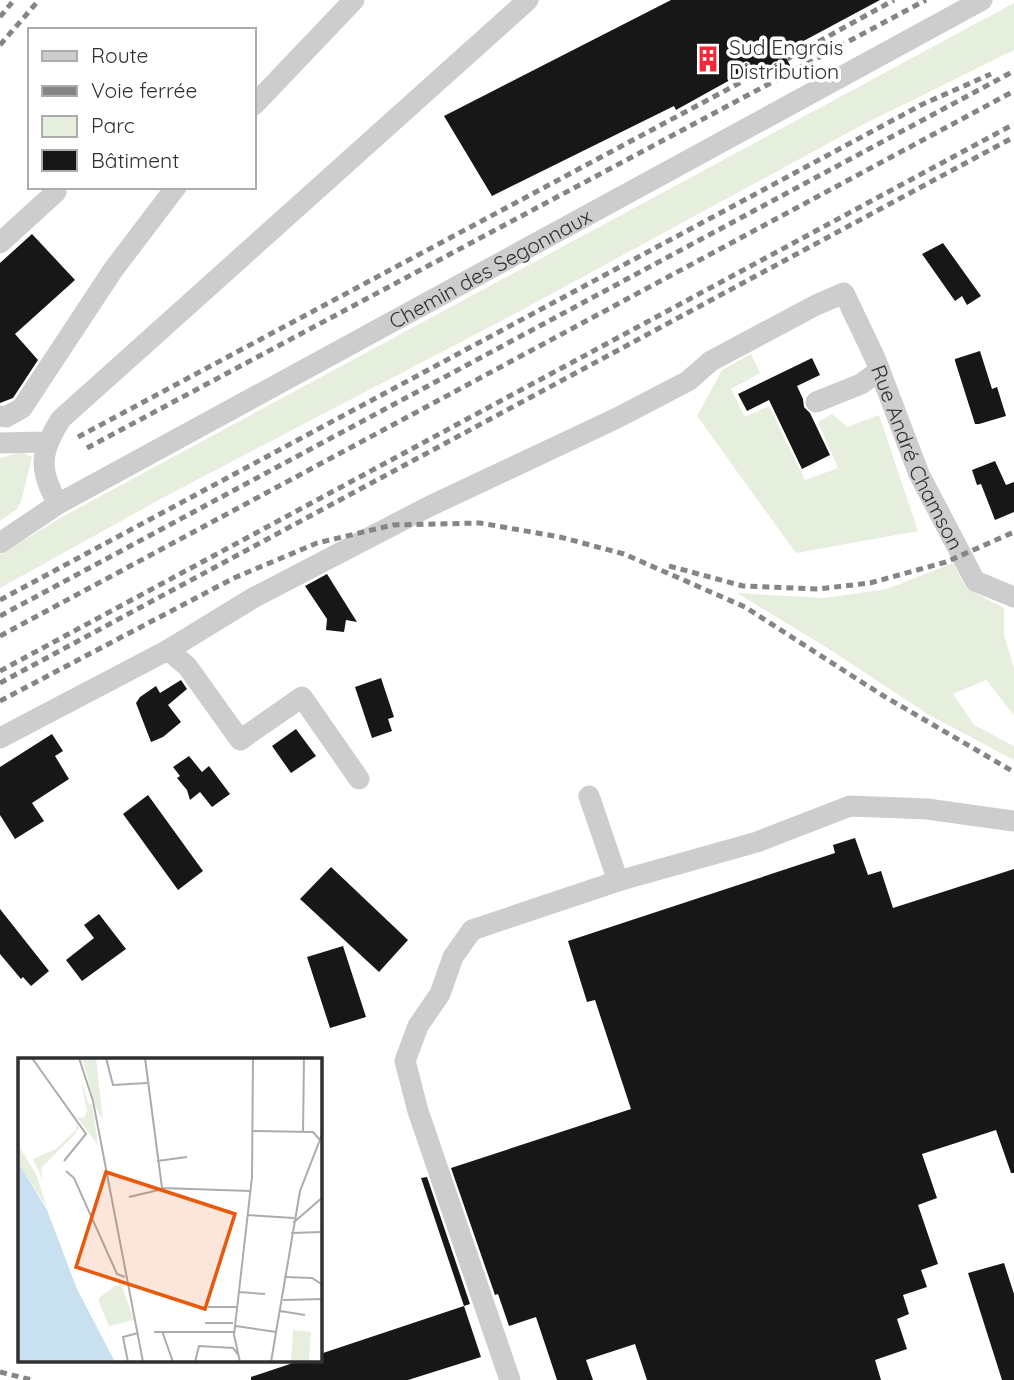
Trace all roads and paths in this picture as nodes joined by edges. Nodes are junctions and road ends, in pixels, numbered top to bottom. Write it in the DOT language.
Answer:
graph roads {
  1 [pos="354,0"];
  2 [pos="528,0"];
  3 [pos="982,0"];
  4 [pos="256,103"];
  5 [pos="174,189"];
  6 [pos="56,192"];
  7 [pos="0,243"];
  8 [pos="880,370"];
  9 [pos="816,402"];
  10 [pos="0,416"];
  11 [pos="46,442"];
  12 [pos="0,443"];
  13 [pos="58,504"];
  14 [pos="0,544"];
  15 [pos="1014,597"];
  16 [pos="168,650"];
  17 [pos="0,738"];
  18 [pos="359,779"];
  19 [pos="590,796"];
  20 [pos="1014,821"];
  21 [pos="618,881"];
  22 [pos="510,1380"];
  1 -- 4 [label="street"];
  2 -- 11 [label="street"];
  3 -- 13 [label="street, Chemin des Segonnaux"];
  5 -- 10 [label="street"];
  6 -- 7 [label="street"];
  8 -- 9 [label="street"];
  8 -- 15 [label="street, Rue André Chamson"];
  8 -- 16 [label="street, Rue André Chamson"];
  11 -- 12 [label="street"];
  11 -- 13 [label="street"];
  13 -- 14 [label="street, Chemin des Segonnaux"];
  16 -- 17 [label="street"];
  16 -- 18 [label="street"];
  19 -- 21 [label="street"];
  20 -- 21 [label="street"];
  21 -- 22 [label="street"];
}
